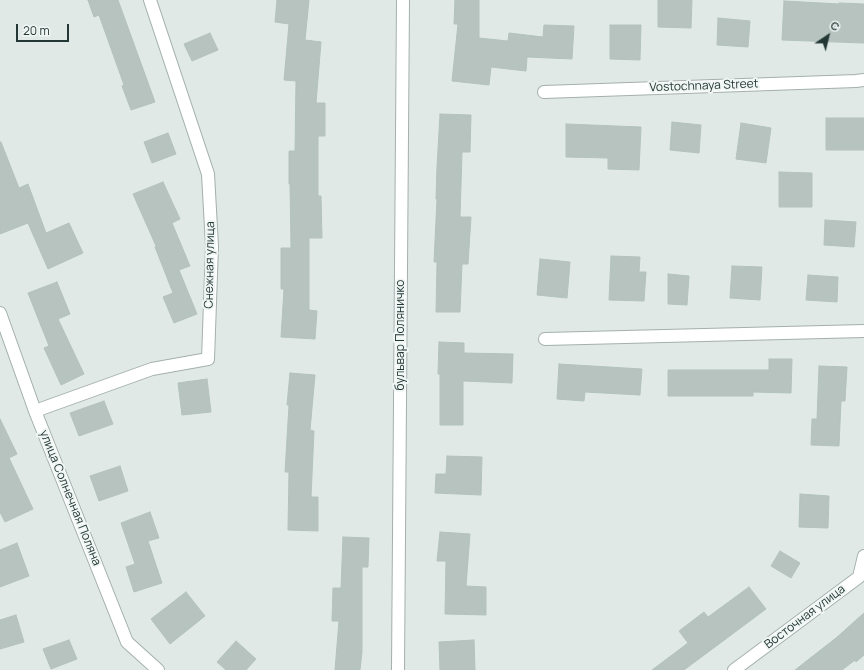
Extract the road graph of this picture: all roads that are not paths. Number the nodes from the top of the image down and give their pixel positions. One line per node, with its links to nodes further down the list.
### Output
1 (150, 0): 8 (street, Снежная улица)
2 (403, 0): 11 (street, бульвар Поляничко)
3 (864, 80): 4 (street, Vostochnaya Street)
4 (544, 92)
5 (0, 313): 8 (street, улица Солнечная Поляна)
6 (864, 331): 7 (street)
7 (545, 339)
8 (35, 411): 10 (street, улица Солнечная Поляна)
9 (864, 556): 12 (street, Восточная улица)
10 (158, 670)
11 (398, 670)
12 (734, 670)

